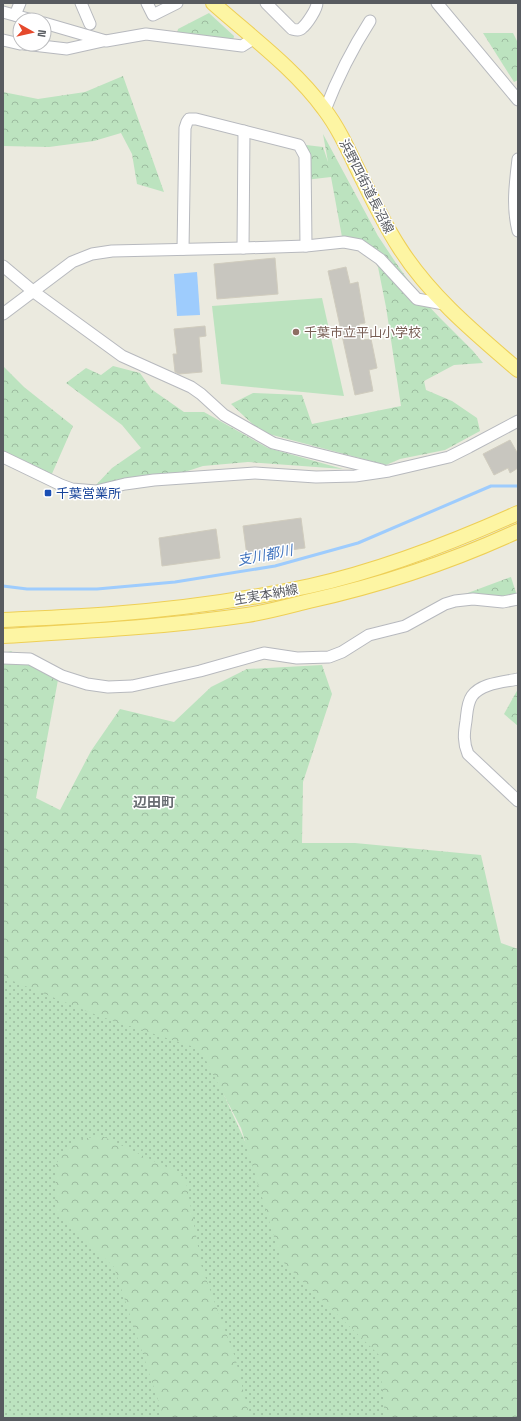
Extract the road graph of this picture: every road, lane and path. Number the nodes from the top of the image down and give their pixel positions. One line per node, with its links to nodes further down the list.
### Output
1 (81, 3): 9 (street)
2 (147, 3): 3 (street)
3 (177, 3)
4 (213, 3): 11 (main road, 浜野四街道長沼線)
5 (266, 3): 6 (street)
6 (317, 3)
7 (437, 3): 14 (street)
8 (370, 21): 16 (street)
9 (90, 24)
10 (52, 25): 12 (street)
11 (253, 39): 12 (street); 16 (main road, 浜野四街道長沼線)
12 (106, 41): 13 (street)
13 (52, 47)
14 (514, 88): 15 (street)
15 (518, 100)
16 (325, 110): 25 (main road, 浜野四街道長沼線)
17 (244, 131): 20 (street); 21 (street); 22 (street)
18 (518, 160): 19 (street)
19 (518, 231)
20 (306, 246): 21 (street); 25 (street)
21 (243, 248): 22 (street)
22 (183, 249): 24 (street)
23 (3, 266): 24 (street)
24 (34, 292): 26 (street); 30 (street)
25 (444, 304): 27 (main road, 浜野四街道長沼線)
26 (3, 314)
27 (518, 370)
28 (518, 421): 30 (street)
29 (3, 457): 30 (street)
30 (389, 472)
31 (518, 513): 34 (main road, 生実本納線)
32 (518, 531): 35 (main road, 生実本納線)
33 (517, 602): 36 (street)
34 (3, 620)
35 (3, 636)
36 (3, 658)
37 (518, 679): 38 (street)
38 (518, 801)

